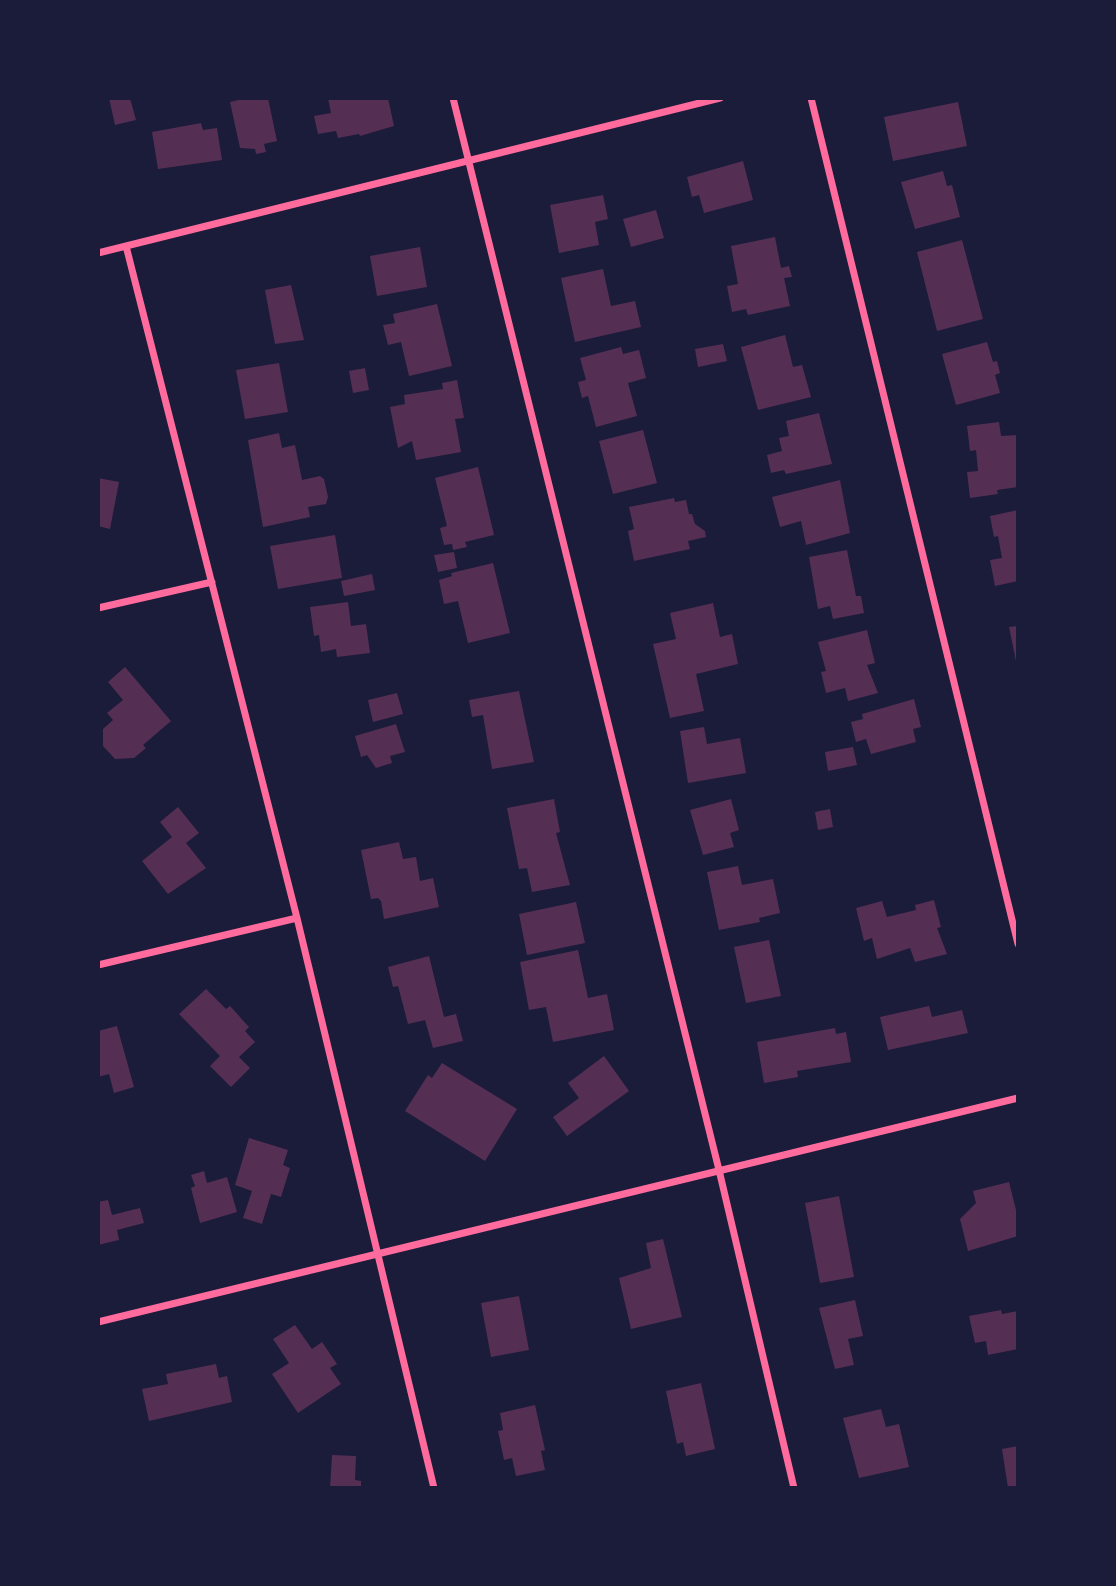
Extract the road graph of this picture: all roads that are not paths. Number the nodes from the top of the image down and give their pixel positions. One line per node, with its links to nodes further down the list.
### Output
1 (453, 98): 4 (street)
2 (720, 98): 4 (street)
3 (811, 98): 10 (street)
4 (469, 162): 5 (street); 13 (street)
5 (126, 246): 6 (street); 7 (street)
6 (98, 253)
7 (212, 582): 8 (street); 9 (street)
8 (98, 608)
9 (297, 918): 11 (street); 14 (street)
10 (1018, 944)
11 (98, 965)
12 (1018, 1098): 13 (street)
13 (719, 1170): 14 (street); 17 (street)
14 (376, 1255): 15 (street); 16 (street)
15 (98, 1322)
16 (434, 1488)
17 (794, 1488)

